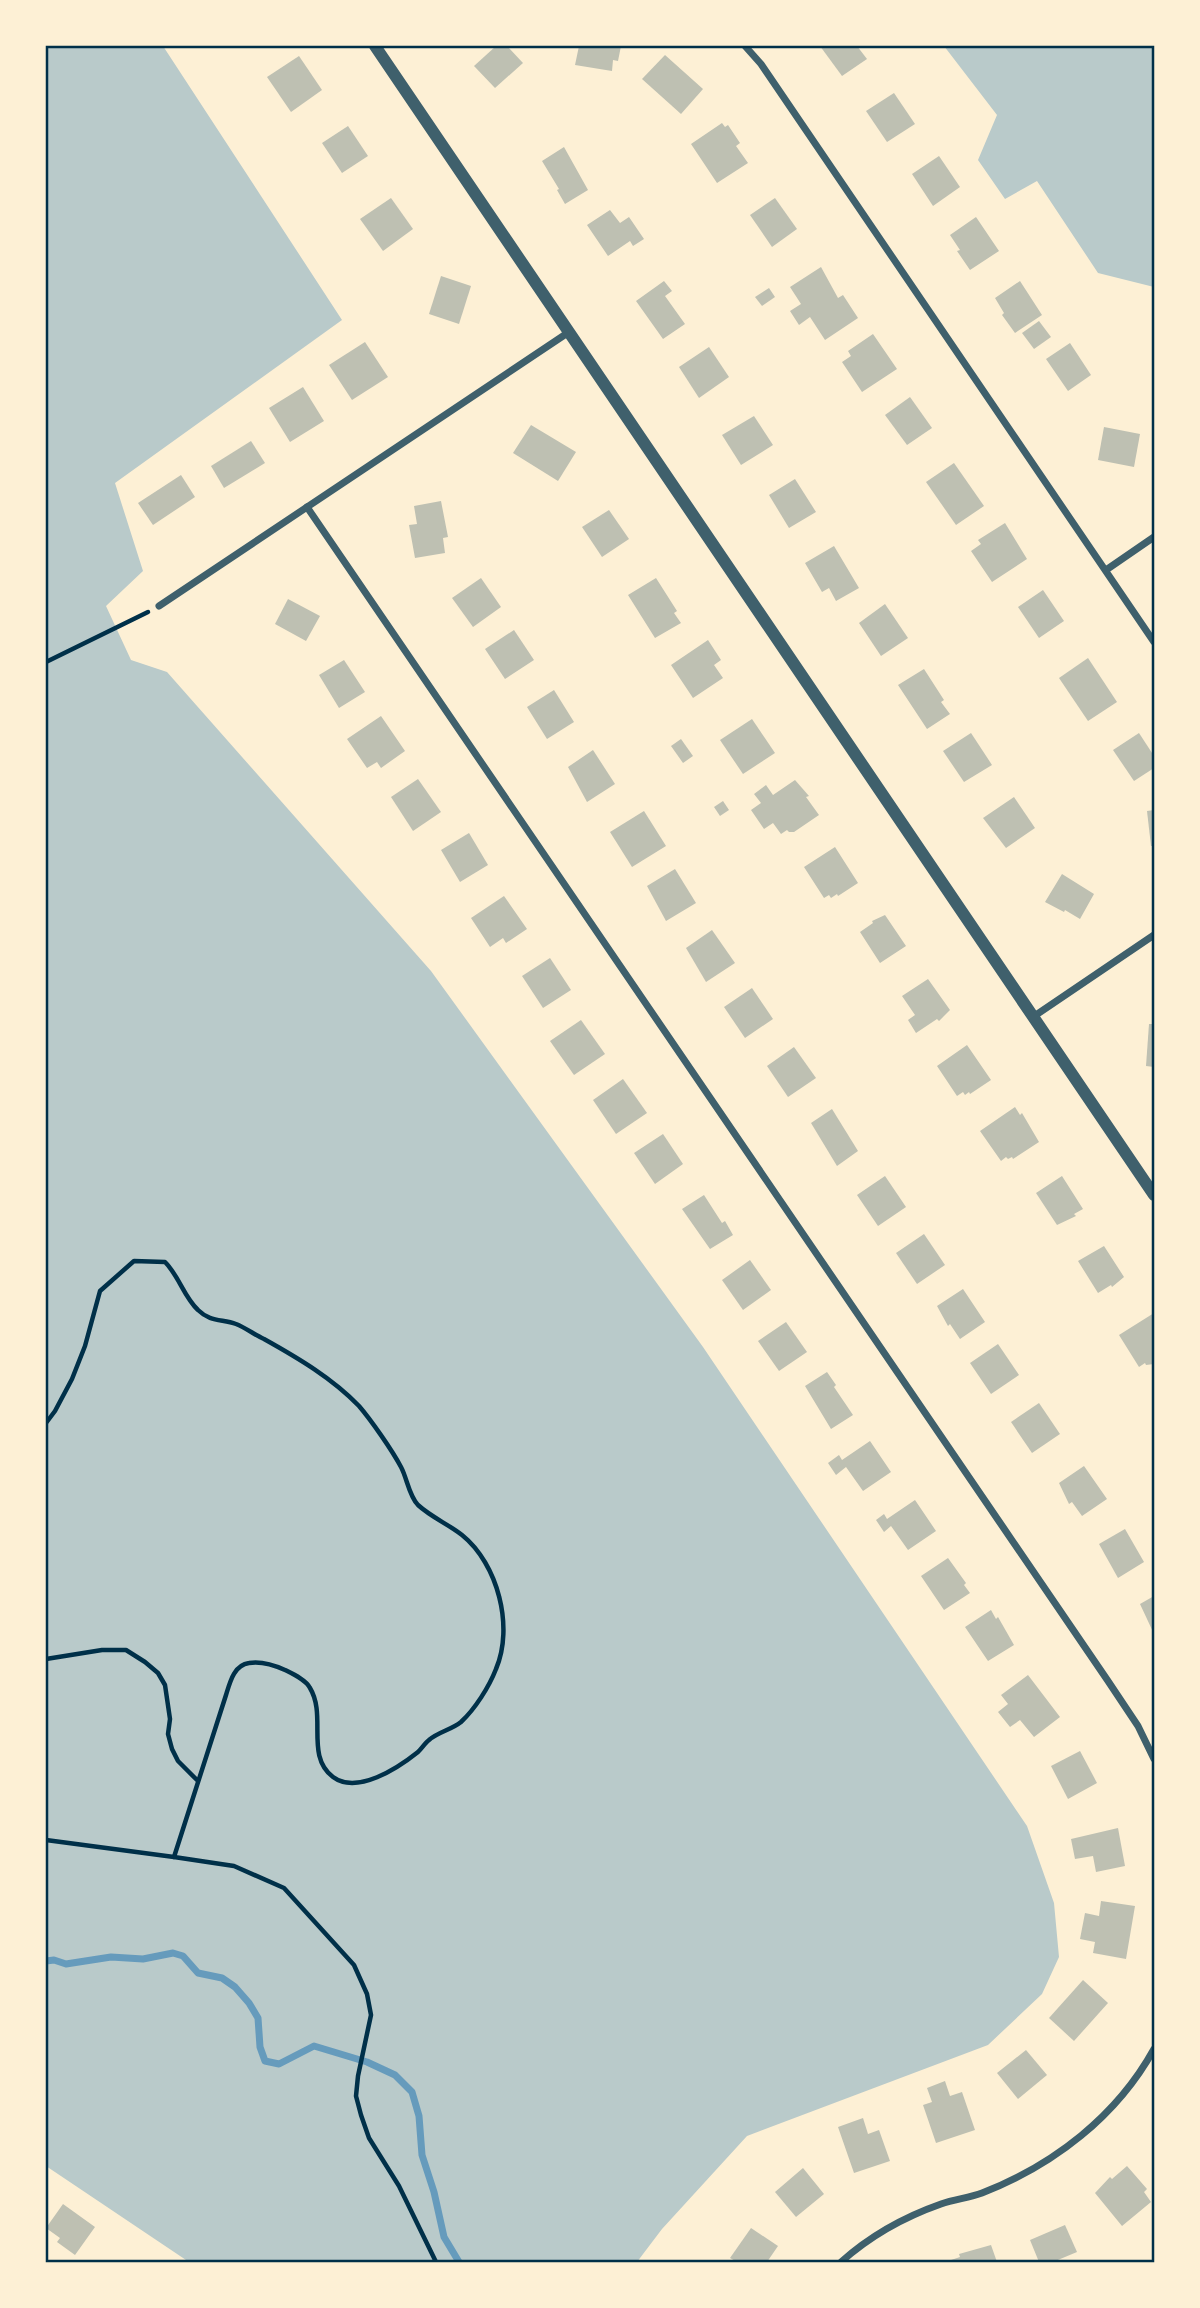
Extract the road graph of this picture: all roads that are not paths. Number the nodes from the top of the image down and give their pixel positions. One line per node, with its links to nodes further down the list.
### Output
1 (376, 46): 3 (street)
2 (745, 46): 6 (street)
3 (570, 331): 4 (street); 10 (street)
4 (307, 507): 7 (street); 12 (street)
5 (1154, 537): 6 (street)
6 (1105, 570): 8 (street)
7 (159, 606)
8 (1154, 642)
9 (1154, 935): 10 (street)
10 (1033, 1017): 11 (street)
11 (1154, 1195)
12 (1154, 1759)
13 (1154, 2049): 14 (street)
14 (841, 2263)

